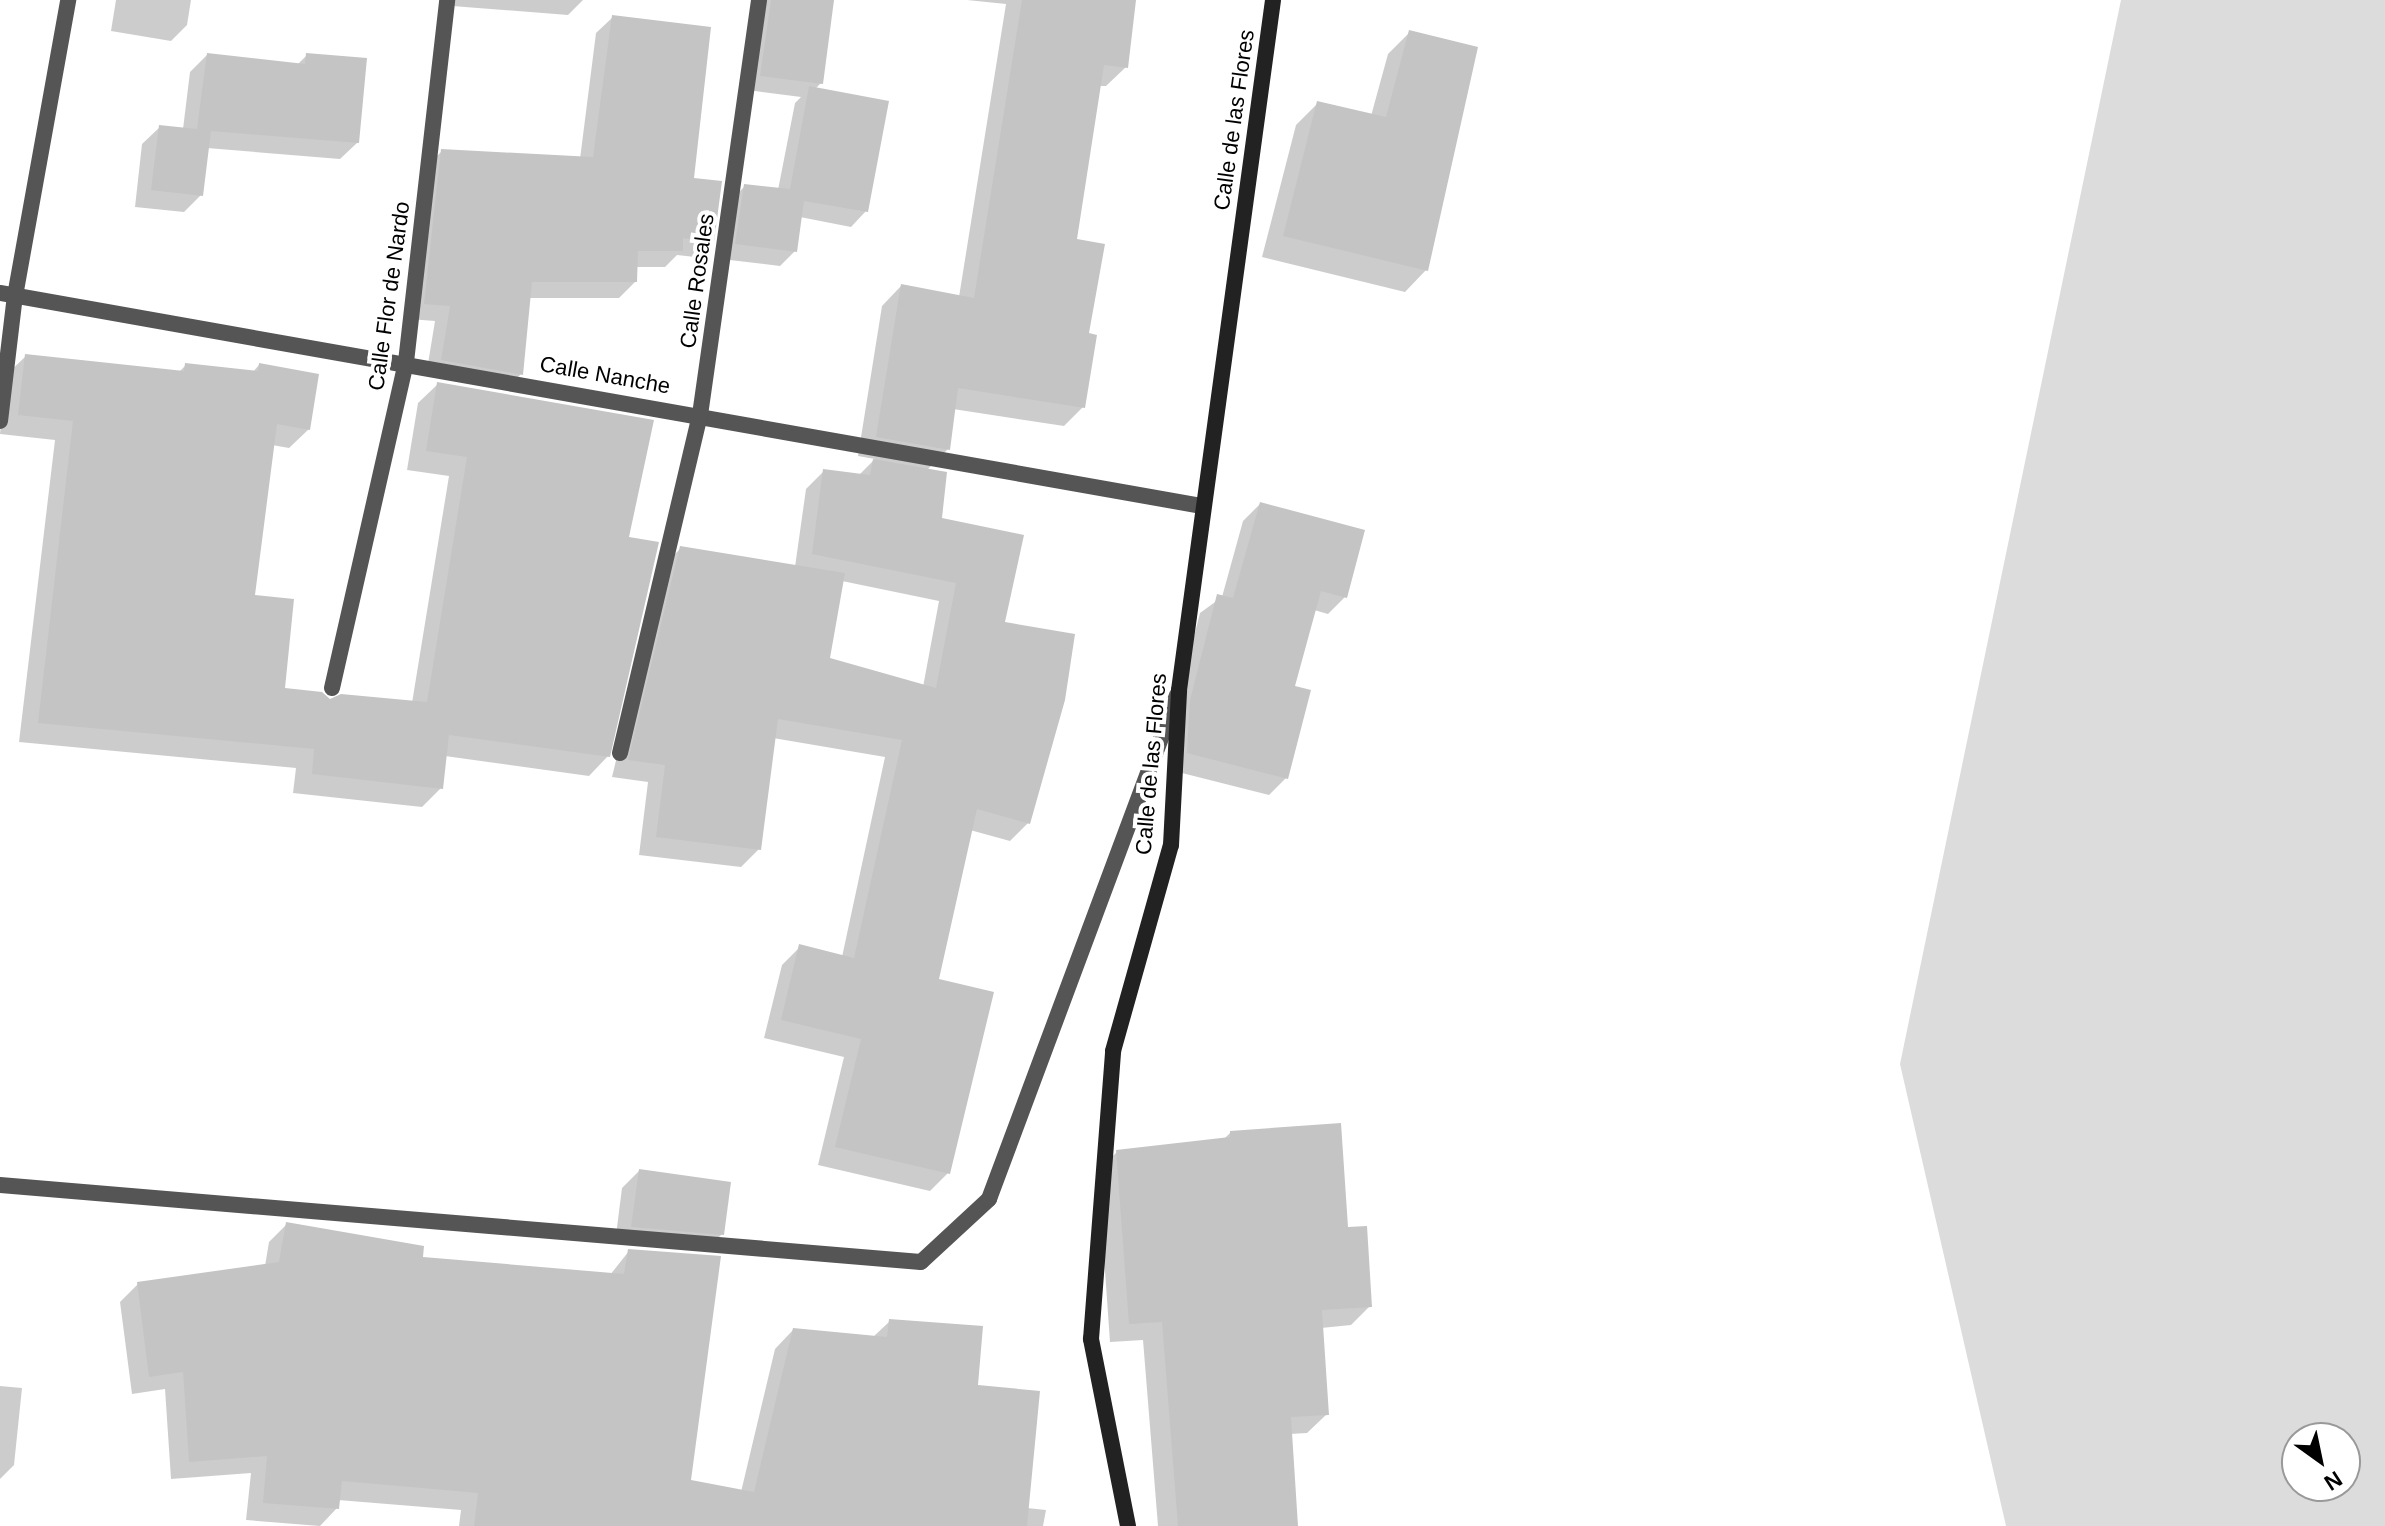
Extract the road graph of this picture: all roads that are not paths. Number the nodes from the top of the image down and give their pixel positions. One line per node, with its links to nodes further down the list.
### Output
1 (68, 0): 5 (street)
2 (447, 0): 6 (street, Calle Flor de Nardo)
3 (759, 0): 7 (street, Calle Rosales)
4 (1273, 0): 9 (street, Calle de las Flores)
5 (8, 294): 6 (street, Calle Nanche); 8 (street)
6 (406, 362): 7 (street, Calle Nanche); 10 (street, Calle Flor de Nardo)
7 (700, 415): 9 (street, Calle Nanche); 12 (street, Calle Rosales)
8 (0, 421)
9 (1202, 506): 11 (street, Calle de las Flores)
10 (332, 688)
11 (1179, 690): 13 (street); 14 (street, Calle de las Flores)
12 (620, 753)
13 (0, 1185)
14 (1128, 1526)

